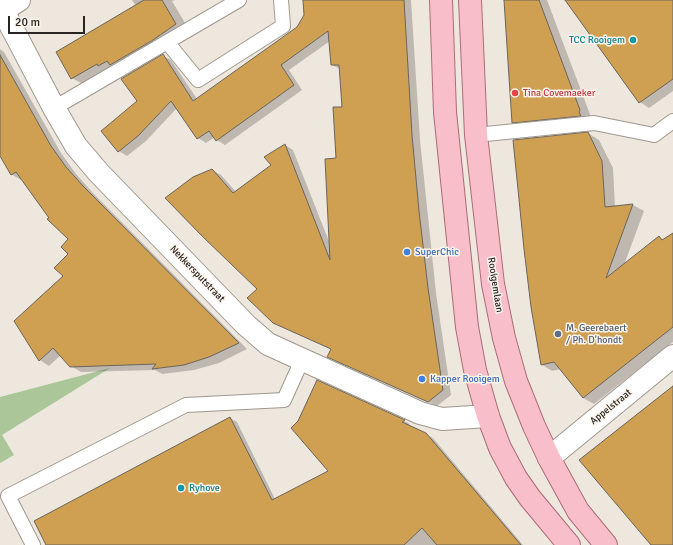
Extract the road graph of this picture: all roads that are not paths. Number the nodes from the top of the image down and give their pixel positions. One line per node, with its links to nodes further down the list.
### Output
1 (239, 0): 6 (lane)
2 (281, 0): 6 (lane)
3 (441, 0): 12 (main road)
4 (470, 0): 9 (main road, Rooigemlaan)
5 (6, 7): 7 (street, Nekkersputstraat)
6 (167, 42): 7 (lane)
7 (54, 108): 11 (street, Nekkersputstraat)
8 (673, 121): 9 (lane)
9 (476, 135): 13 (main road, Rooigemlaan)
10 (673, 356): 13 (street, Appelstraat)
11 (302, 360): 12 (street, Nekkersputstraat); 14 (lane)
12 (488, 416): 15 (main road)
13 (549, 458): 16 (main road, Rooigemlaan)
14 (33, 545)
15 (569, 545)
16 (606, 545)

